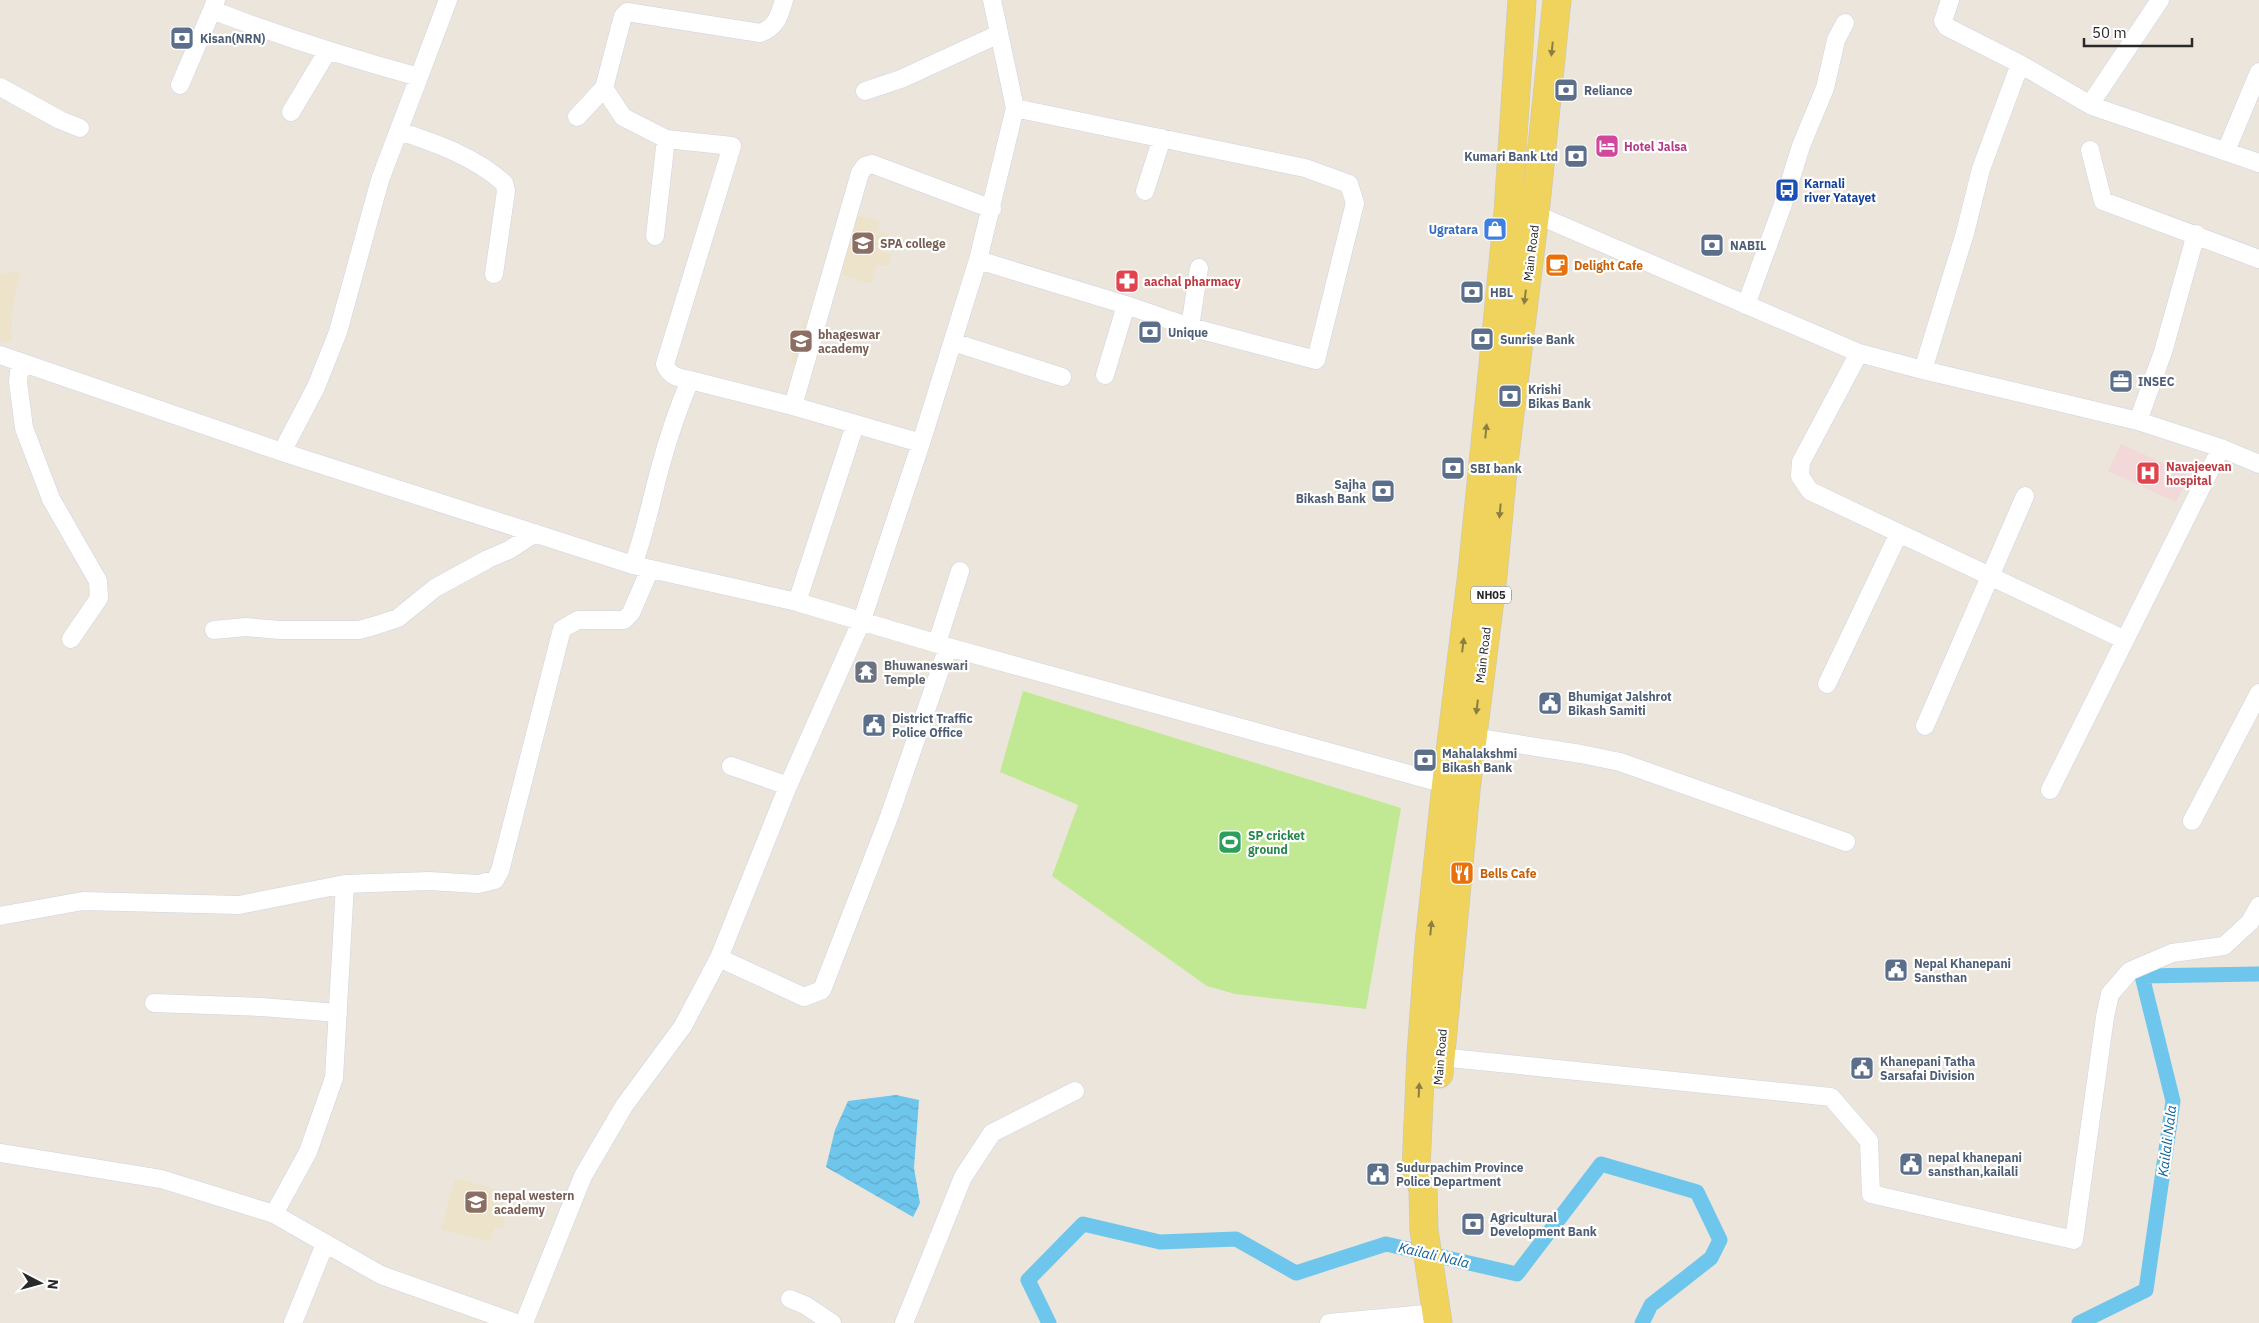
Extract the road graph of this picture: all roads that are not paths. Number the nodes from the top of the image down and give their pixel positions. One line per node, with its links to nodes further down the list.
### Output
1 (448, 0): 14 (street)
2 (784, 0): 17 (street)
3 (992, 0): 10 (street)
4 (1522, 0): 32 (main road, Main Road / NH05)
5 (1557, 0): 33 (main road, Main Road / NH05, one-way to 33)
6 (1950, 0): 12 (street)
7 (2160, 0): 19 (street)
8 (214, 5): 11 (street); 15 (street)
9 (1845, 22): 41 (street)
10 (999, 34): 18 (street); 20 (street)
11 (327, 52): 14 (street); 21 (street)
12 (2020, 64): 19 (street); 47 (street)
13 (2259, 72): 28 (street)
14 (419, 77): 24 (street)
15 (180, 85)
16 (0, 87): 23 (street)
17 (604, 88): 22 (street); 26 (street)
18 (865, 91)
19 (2092, 106): 28 (street)
20 (1016, 108): 25 (street); 31 (street)
21 (291, 112)
22 (577, 116)
23 (80, 128)
24 (399, 130): 39 (street); 56 (street)
25 (1162, 138): 30 (street); 42 (street)
26 (666, 139): 35 (street); 50 (street)
27 (2090, 150): 34 (street)
28 (2226, 151): 29 (street)
29 (2259, 163)
30 (1145, 190)
31 (992, 209): 37 (street); 51 (street)
32 (1508, 212): 33 (street); 58 (main road, Main Road / NH05, one-way to 32)
33 (1535, 214): 41 (street); 58 (main road, Main Road / NH05, one-way to 58)
34 (2196, 234): 36 (street); 52 (street)
35 (655, 236)
36 (2259, 259)
37 (978, 260): 40 (street); 43 (street)
38 (1199, 268): 42 (street)
39 (494, 274)
40 (1126, 305): 42 (street); 48 (street)
41 (1746, 305): 44 (street)
42 (1190, 327)
43 (953, 342): 49 (street); 54 (street)
44 (1858, 353): 47 (street); 61 (street)
45 (0, 355): 46 (street)
46 (20, 362): 56 (street); 68 (street)
47 (1923, 370): 52 (street)
48 (1105, 375)
49 (1062, 377)
50 (690, 380): 51 (street); 62 (street)
51 (792, 406): 53 (street)
52 (2138, 421): 55 (street)
53 (855, 425): 54 (street); 65 (street)
54 (921, 443): 66 (street)
55 (2221, 448): 57 (street); 69 (street)
56 (282, 452): 60 (street)
57 (2259, 464)
58 (1493, 469): 74 (main road, Main Road / NH05, one-way to 74); 77 (main road, Main Road / NH05, one-way to 58)
59 (2025, 496): 64 (street)
60 (535, 533): 62 (street); 67 (street)
61 (1899, 533): 64 (street); 71 (street)
62 (642, 567): 65 (street); 81 (street)
63 (960, 571): 70 (street)
64 (1990, 576): 69 (street); 73 (street)
65 (798, 602): 66 (street)
66 (862, 620): 70 (street); 76 (street)
67 (214, 630)
68 (71, 639)
69 (2126, 640): 78 (street)
70 (942, 645): 77 (street); 84 (street)
71 (1827, 684)
72 (2259, 693): 79 (street)
73 (1925, 726)
74 (1473, 737): 77 (main road, Main Road / NH05); 80 (street)
75 (731, 766): 76 (street)
76 (788, 786): 84 (street)
77 (1456, 787): 87 (main road, Main Road / NH05); 90 (main road, Main Road / NH05, one-way to 77)
78 (2050, 790)
79 (2192, 822)
80 (1846, 842)
81 (345, 884): 83 (street); 86 (street)
82 (2259, 906): 87 (street)
83 (0, 916)
84 (719, 958): 97 (street)
85 (154, 1003): 86 (street)
86 (338, 1013): 91 (street)
87 (1440, 1057): 90 (main road, Main Road / NH05)
88 (1076, 1092): 99 (street)
89 (0, 1153): 91 (street)
90 (1423, 1190): 94 (main road, Main Road / NH05)
91 (274, 1214): 92 (street)
92 (325, 1244): 95 (street); 96 (street)
93 (790, 1299): 98 (street)
94 (1437, 1314): 100 (street)
95 (293, 1323)
96 (516, 1323)
97 (524, 1323)
98 (832, 1323)
99 (904, 1323)
100 (1329, 1323)

